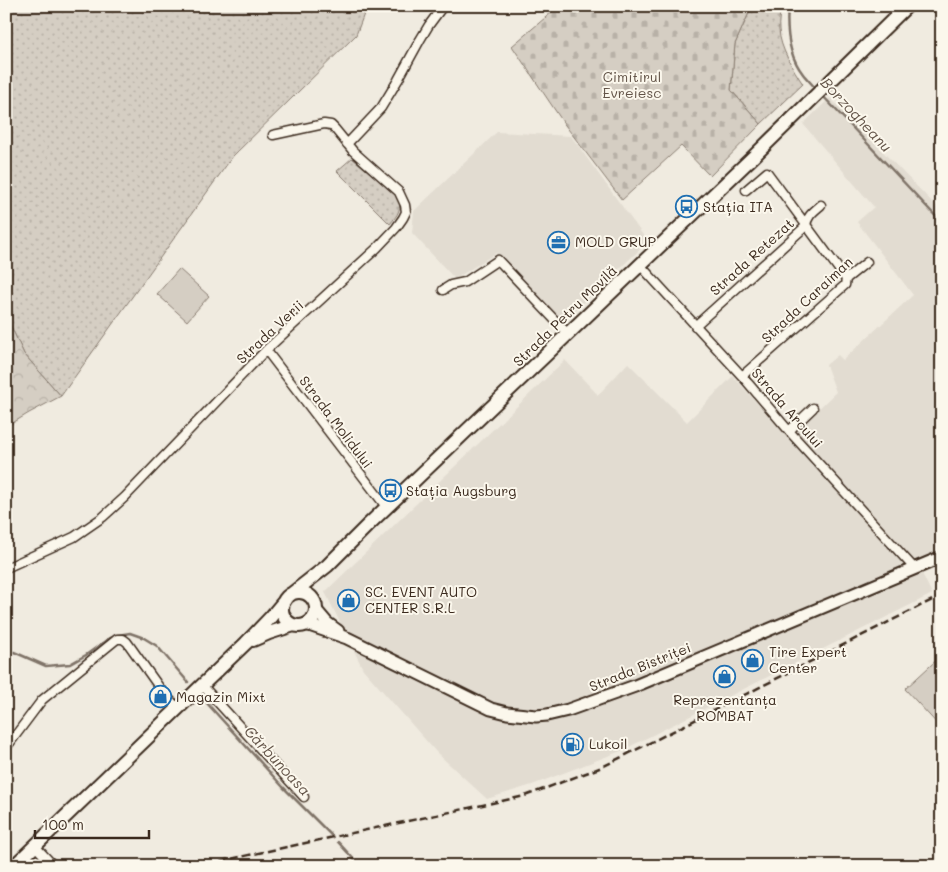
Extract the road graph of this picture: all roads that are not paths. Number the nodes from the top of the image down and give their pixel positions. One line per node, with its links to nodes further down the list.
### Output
1 (443, 6): 4 (street)
2 (907, 6): 9 (main road, Strada Petru Movilă)
3 (273, 135): 4 (street, Strada Verii)
4 (347, 144): 14 (street, Strada Verii)
5 (746, 190): 7 (street)
6 (821, 205): 7 (street, Strada Retezat)
7 (806, 226): 10 (street); 12 (street, Strada Retezat)
8 (867, 262): 10 (street, Strada Caraiman)
9 (640, 265): 12 (street, Strada Arcului); 13 (main road, Strada Petru Movilă)
10 (846, 279): 15 (street, Strada Caraiman)
11 (443, 290): 13 (street)
12 (695, 326): 15 (street, Strada Arcului)
13 (568, 334): 18 (main road, Strada Petru Movilă)
14 (266, 350): 18 (street, Strada Molidului); 21 (street, Strada Verii)
15 (742, 376): 17 (street, Strada Arcului)
16 (813, 408): 17 (street)
17 (789, 431): 22 (street, Strada Arcului)
18 (387, 508): 20 (main road, Strada Petru Movilă)
19 (942, 556): 22 (main road, Strada Bistriței)
20 (327, 566): 23 (main road, Strada Petru Movilă); 24 (main road, Strada Petru Movilă)
21 (6, 568)
22 (914, 568): 26 (main road, Strada Bistriței)
23 (288, 597): 24 (main road); 25 (main road); 27 (main road, Strada Petru Movilă)
24 (314, 604): 25 (main road); 26 (main road, Strada Bistriței)
25 (300, 624): 26 (main road, Strada Bistriței); 27 (main road, Strada Petru Movilă)
26 (347, 638)
27 (246, 643): 28 (main road, Strada Petru Movilă)
28 (202, 685): 29 (main road, Strada Petru Movilă); 31 (street)
29 (178, 708): 30 (street); 32 (main road, Strada Petru Movilă)
30 (6, 748)
31 (304, 797)
32 (35, 846): 33 (main road, Strada Petru Movilă); 34 (street)
33 (14, 866)
34 (54, 866)

